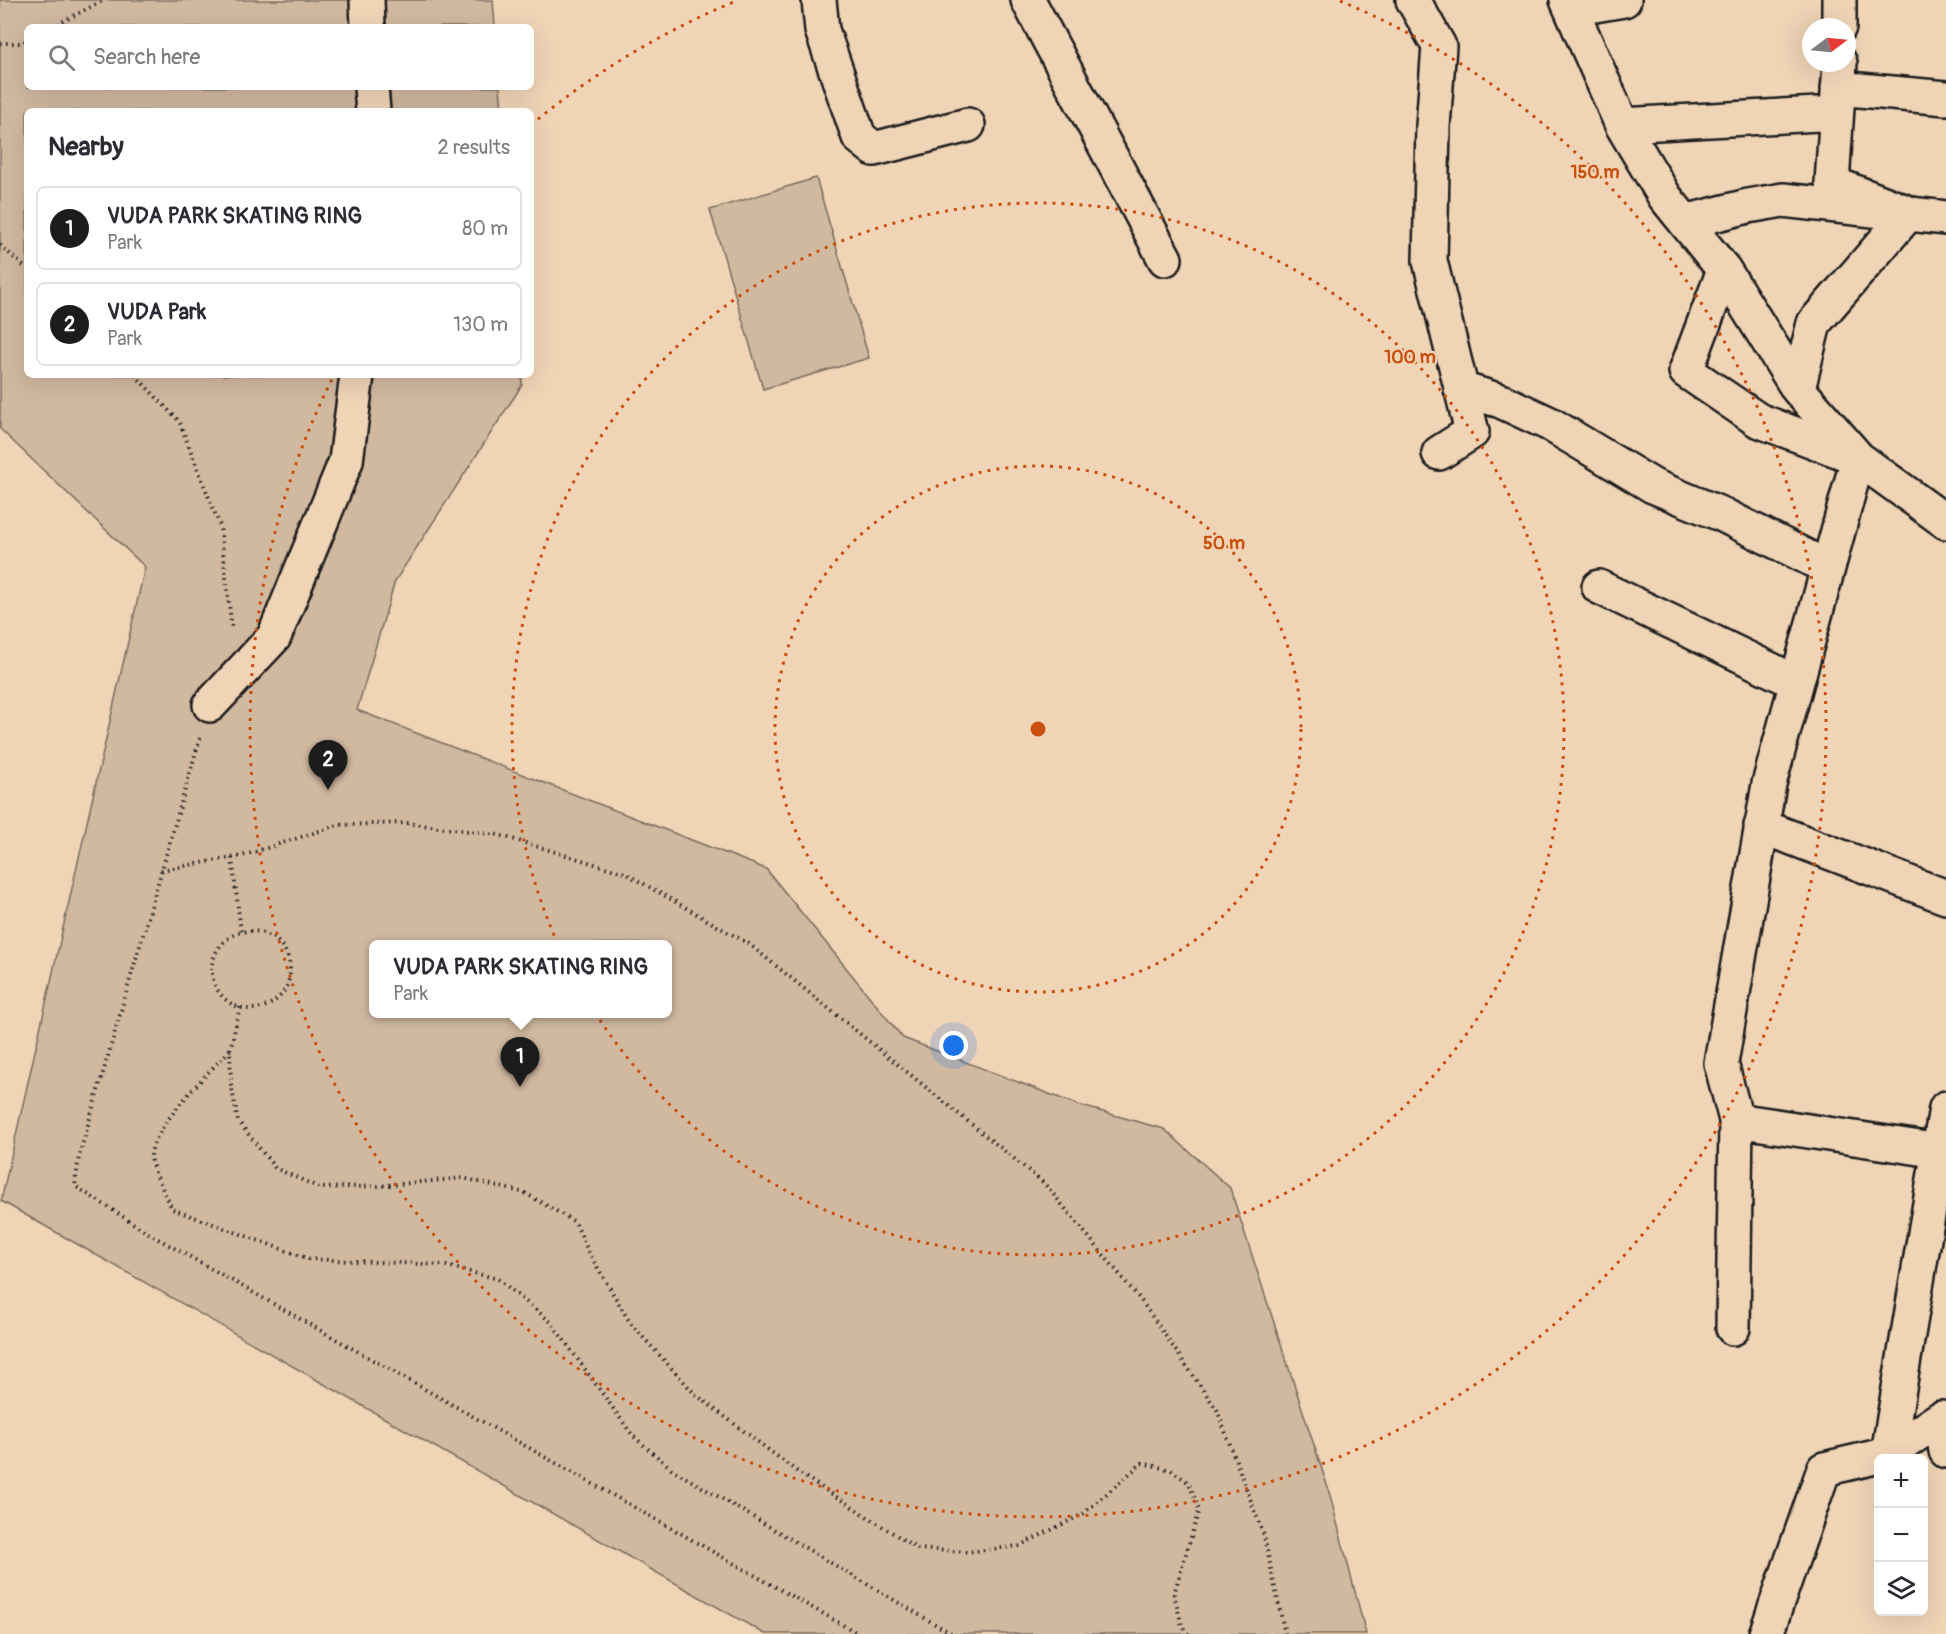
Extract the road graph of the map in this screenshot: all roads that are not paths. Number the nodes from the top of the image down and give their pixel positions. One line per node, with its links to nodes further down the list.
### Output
1 (367, 0): 9 (street)
2 (819, 0): 14 (street)
3 (1028, 0): 19 (street)
4 (1413, 0): 22 (street)
5 (1624, 0): 7 (street)
6 (1839, 0): 8 (street)
7 (1569, 5): 15 (street)
8 (1839, 18)
9 (368, 24)
10 (1838, 88): 12 (street); 15 (street); 16 (street)
11 (371, 90): 13 (street)
12 (1946, 98)
13 (373, 108)
14 (968, 125)
15 (1622, 125): 18 (street)
16 (1909, 213): 17 (street); 18 (street); 23 (street)
17 (1946, 218)
18 (1685, 222): 20 (street)
19 (1165, 260)
20 (1724, 270): 23 (street); 25 (street)
21 (357, 378): 30 (street)
22 (1461, 388): 24 (street); 27 (street)
23 (1798, 389): 25 (street)
24 (1439, 453)
25 (1858, 458): 26 (street); 27 (street)
26 (1946, 522)
27 (1827, 567): 29 (street)
28 (1599, 587): 29 (street)
29 (1796, 682): 31 (street)
30 (210, 705)
31 (1761, 826): 32 (street); 34 (street)
32 (1946, 897)
33 (1946, 1108): 35 (street)
34 (1736, 1120): 35 (street); 36 (street)
35 (1942, 1151): 39 (street)
36 (1732, 1328)
37 (1943, 1418): 38 (street); 39 (street)
38 (1946, 1451)
39 (1887, 1454)
40 (1874, 1457): 41 (street)
41 (1766, 1634)

